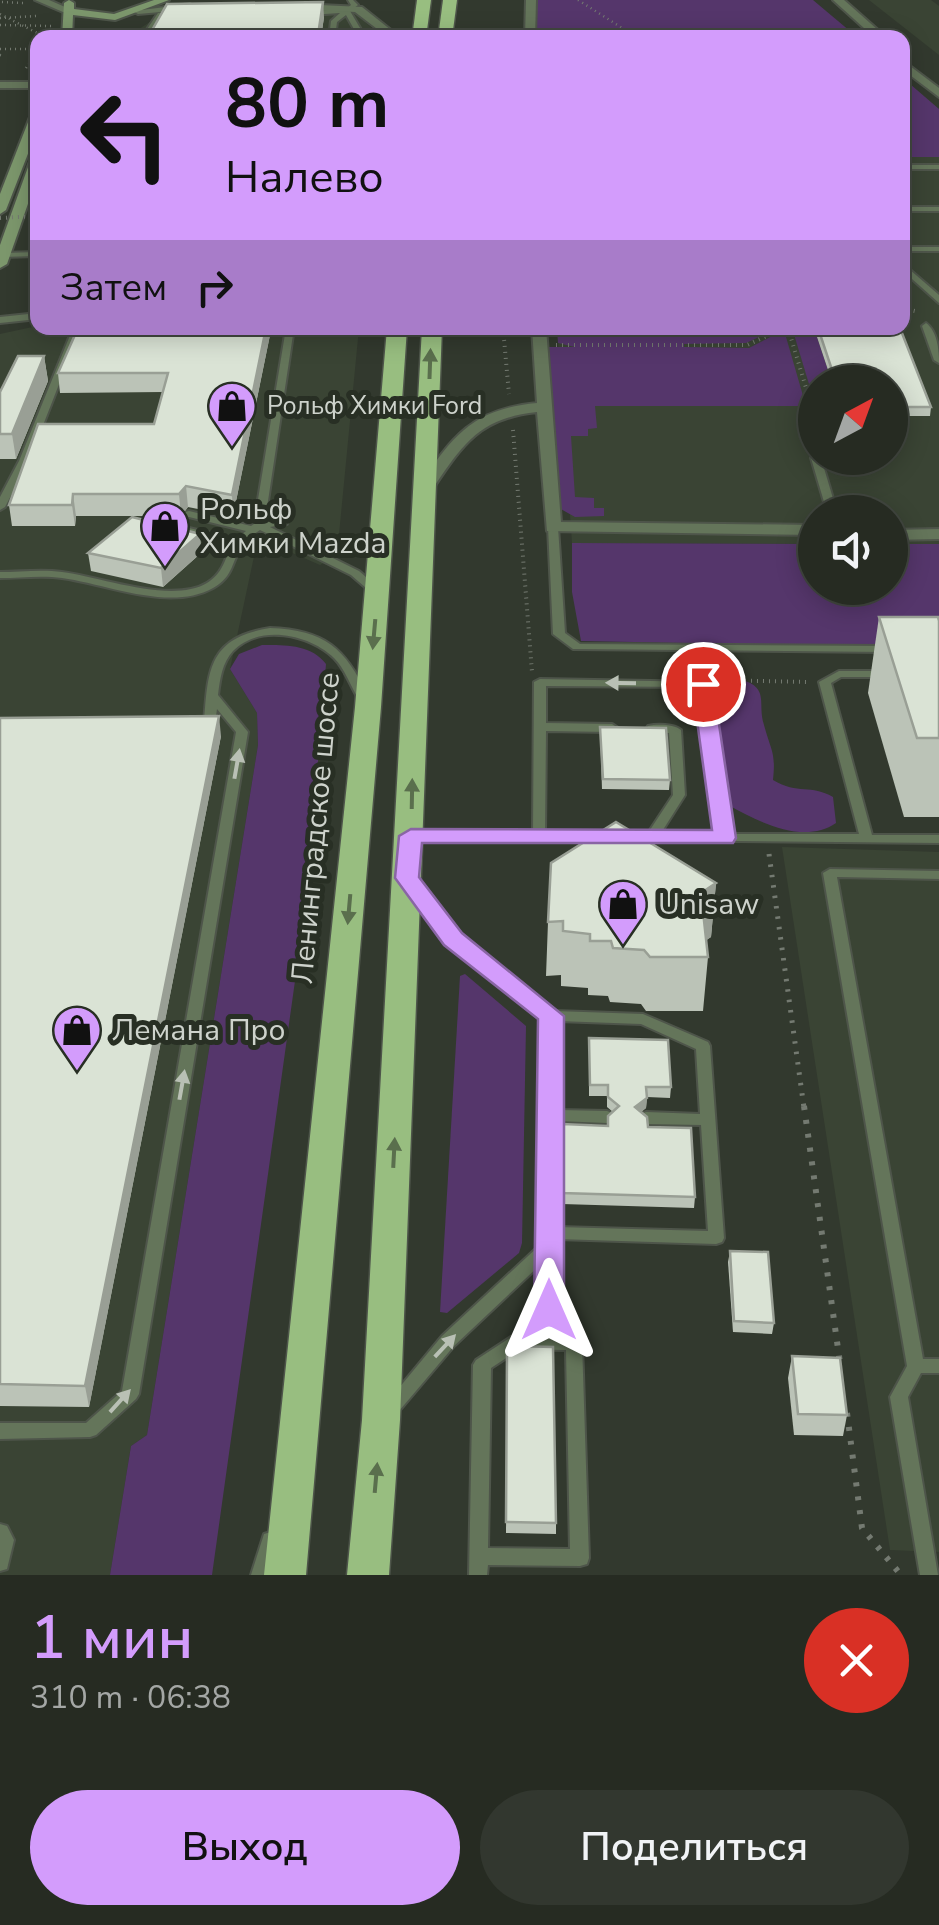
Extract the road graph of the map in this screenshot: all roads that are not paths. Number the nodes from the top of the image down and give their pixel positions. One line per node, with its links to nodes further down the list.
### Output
1 (76, 0): 13 (main road)
2 (164, 0): 11 (main road)
3 (424, 0): 21 (highway)
4 (450, 0): 22 (highway)
5 (531, 0): 23 (street)
6 (829, 0): 24 (street)
7 (838, 0): 25 (street)
8 (37, 1): 13 (street)
9 (352, 4): 10 (street); 14 (lane); 18 (lane); 19 (lane); 20 (street)
10 (278, 7)
11 (138, 8): 12 (street); 13 (main road); 16 (main road)
12 (203, 10): 17 (lane)
13 (68, 11): 15 (main road)
14 (290, 13)
15 (67, 30)
16 (111, 30)
17 (149, 30)
18 (333, 30)
19 (360, 30)
20 (386, 30)
21 (420, 30)
22 (445, 30)
23 (530, 30)
24 (864, 30)
25 (873, 30)
26 (910, 61): 30 (street)
27 (910, 70): 31 (street)
28 (0, 84): 29 (street)
29 (30, 85)
30 (939, 85)
31 (939, 94)
32 (30, 132): 36 (main road)
33 (910, 167): 34 (lane)
34 (939, 167)
35 (30, 180): 42 (main road)
36 (2, 202)
37 (910, 209): 38 (lane)
38 (939, 209)
39 (910, 249): 40 (lane)
40 (939, 249)
41 (30, 255): 42 (lane)
42 (1, 260)
43 (910, 273): 44 (lane)
44 (939, 300)
45 (30, 317): 46 (lane)
46 (0, 320)
47 (926, 326): 53 (lane)
48 (74, 335): 56 (lane)
49 (289, 335): 61 (lane)
50 (396, 335): 67 (highway, Ленинградское шоссе)
51 (432, 335): 55 (highway, one-way to 51)
52 (539, 335): 54 (street)
53 (939, 360)
54 (546, 407): 55 (street); 60 (street)
55 (426, 487): 74 (highway, one-way to 55)
56 (0, 507)
57 (188, 514): 61 (lane)
58 (283, 522): 61 (lane)
59 (172, 527): 65 (lane)
60 (553, 527): 62 (street); 68 (lane)
61 (256, 528): 65 (lane); 67 (lane)
62 (798, 530)
63 (939, 534): 64 (street)
64 (908, 535)
65 (239, 542): 66 (lane)
66 (0, 576)
67 (377, 592): 71 (highway, Ленинградское шоссе, one-way to 71)
68 (901, 649)
69 (909, 674): 78 (lane)
70 (213, 696): 71 (lane); 72 (lane); 92 (lane, one-way to 70)
71 (368, 708): 93 (highway, Ленинградское шоссе, one-way to 93)
72 (196, 727)
73 (539, 727): 75 (lane); 76 (lane); 77 (lane, one-way to 73)
74 (411, 836): 75 (lane); 81 (highway)
75 (539, 836): 76 (lane)
76 (652, 837): 77 (lane)
77 (725, 838): 78 (lane)
78 (866, 838): 79 (lane)
79 (939, 839)
80 (939, 874): 89 (lane)
81 (407, 878): 82 (lane); 91 (highway, one-way to 81)
82 (551, 1016): 83 (lane); 86 (lane)
83 (550, 1115): 84 (lane); 87 (lane)
84 (608, 1116)
85 (646, 1118): 86 (lane)
86 (708, 1120): 87 (lane)
87 (549, 1240): 88 (lane); 91 (lane, one-way to 87)
88 (549, 1342): 96 (lane); 96 (lane)
89 (916, 1366): 90 (lane); 100 (lane)
90 (939, 1366)
91 (381, 1420): 99 (highway, one-way to 91)
92 (0, 1431)
93 (296, 1456): 97 (lane); 98 (highway, Ленинградское шоссе)
94 (0, 1532): 95 (lane)
95 (0, 1563)
96 (478, 1566)
97 (260, 1575)
98 (285, 1575)
99 (368, 1575)
100 (929, 1575)

